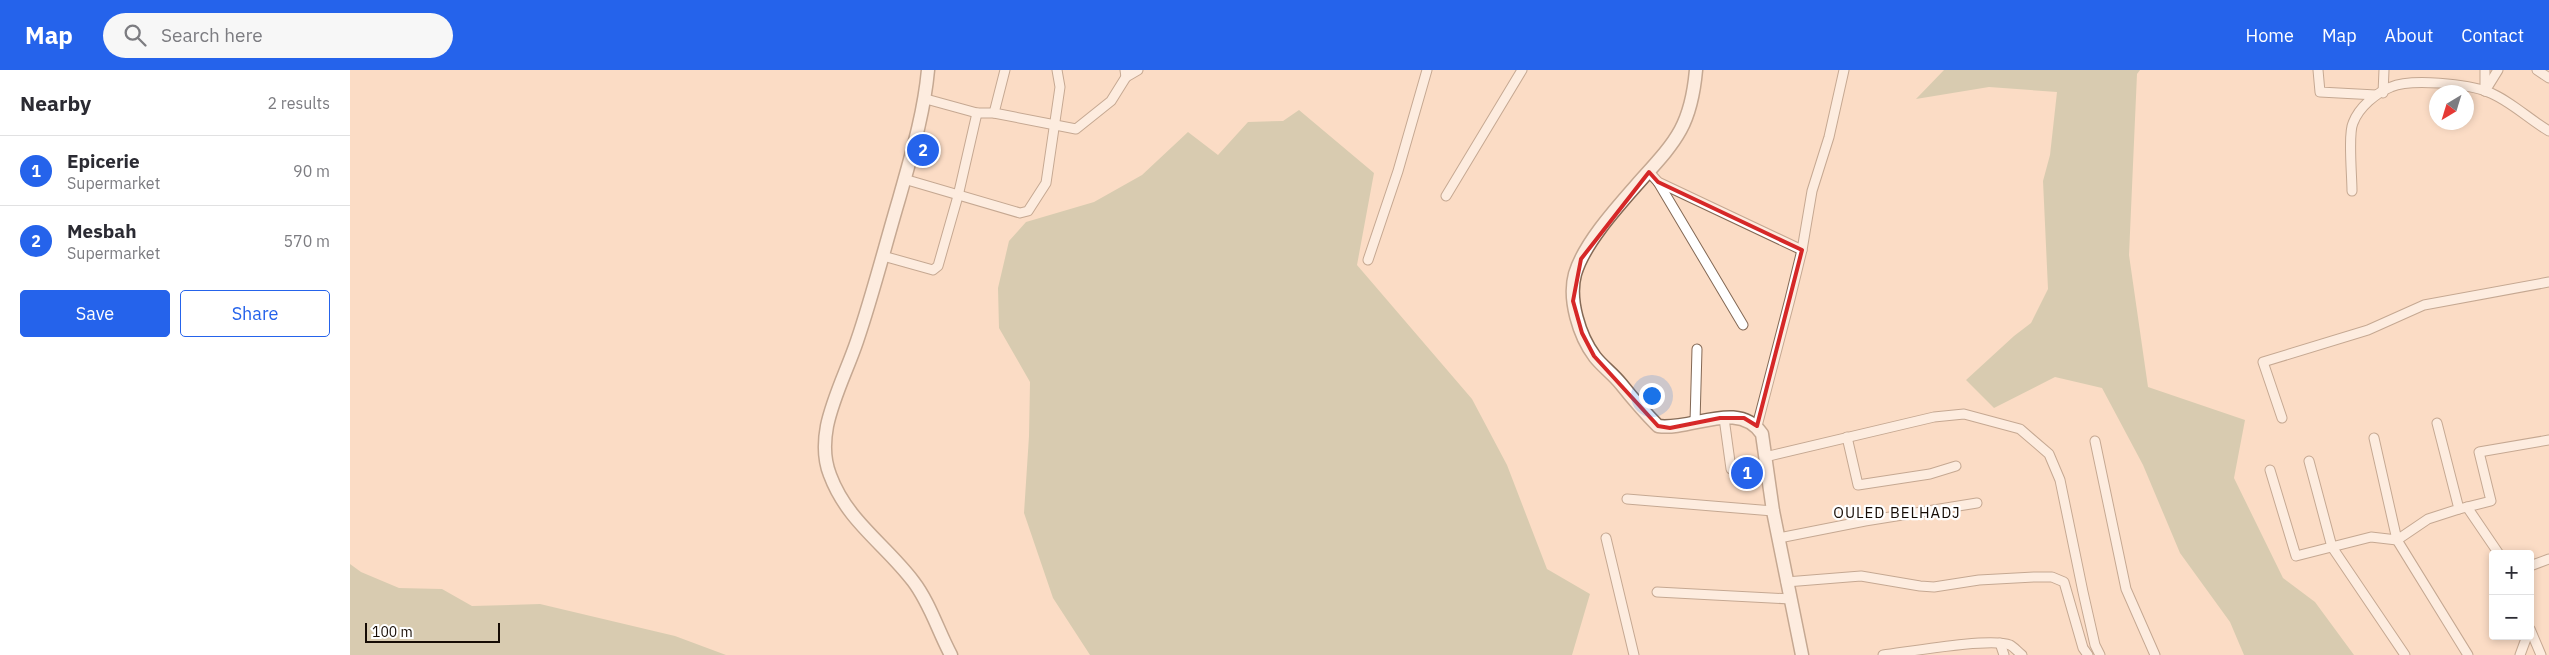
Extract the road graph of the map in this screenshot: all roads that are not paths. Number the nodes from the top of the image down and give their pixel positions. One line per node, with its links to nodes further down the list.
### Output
1 (928, 70): 18 (street)
2 (1005, 70): 20 (street)
3 (1057, 70): 21 (street)
4 (1138, 70): 14 (street)
5 (1427, 70): 31 (street)
6 (1522, 70): 28 (street)
7 (1696, 70): 23 (street)
8 (1844, 70): 29 (street)
9 (2318, 70): 17 (street)
10 (2384, 70): 17 (street)
11 (2485, 70): 16 (street)
12 (2498, 70): 16 (street)
13 (2537, 70): 15 (street)
14 (1126, 74): 21 (street)
15 (2549, 78)
16 (2485, 91): 17 (street); 22 (street)
17 (2379, 94): 26 (street)
18 (926, 99): 19 (street); 24 (street)
19 (977, 113): 20 (street); 27 (street)
20 (994, 113): 21 (street)
21 (1055, 124): 27 (street)
22 (2549, 131)
23 (1649, 172): 25 (street); 37 (street)
24 (904, 179): 27 (street); 30 (street)
25 (1658, 182): 29 (street); 33 (street)
26 (2352, 191)
27 (958, 196): 30 (street)
28 (1446, 196)
29 (1802, 250): 39 (street)
30 (883, 256): 67 (street)
31 (1368, 260)
32 (2549, 282): 36 (street)
33 (1743, 325)
34 (1697, 349): 37 (street)
35 (1724, 418): 37 (street); 39 (street); 47 (street)
36 (2282, 418)
37 (1695, 422)
38 (2437, 423): 51 (street)
39 (1757, 426): 44 (street)
40 (1847, 437): 44 (street); 46 (street); 75 (street)
41 (2374, 438): 55 (street)
42 (2095, 440): 76 (street)
43 (2549, 440): 51 (street)
44 (1765, 457): 52 (street)
45 (2309, 461): 56 (street)
46 (1956, 466)
47 (1731, 469)
48 (2270, 470): 56 (street)
49 (1627, 499): 52 (street)
50 (1977, 503): 54 (street)
51 (2463, 508): 55 (street); 57 (street)
52 (1773, 510): 54 (street)
53 (1606, 538): 68 (street)
54 (1779, 538): 60 (street)
55 (2397, 540): 56 (street); 78 (street)
56 (2332, 547): 77 (street)
57 (2496, 550)
58 (2549, 559): 59 (street)
59 (2534, 565)
60 (1786, 582): 62 (street); 74 (street)
61 (1657, 592): 62 (street)
62 (1790, 598): 69 (street)
63 (2534, 638): 80 (street)
64 (2526, 640): 79 (street)
65 (2000, 643): 66 (street); 72 (street); 73 (street)
66 (1959, 650): 71 (street)
67 (951, 655)
68 (1634, 655)
69 (1802, 655)
70 (1884, 655): 71 (street)
71 (1889, 655)
72 (2004, 655)
73 (2022, 655)
74 (2088, 655)
75 (2100, 655)
76 (2155, 655)
77 (2405, 655)
78 (2468, 655)
79 (2520, 655)
80 (2541, 655)

